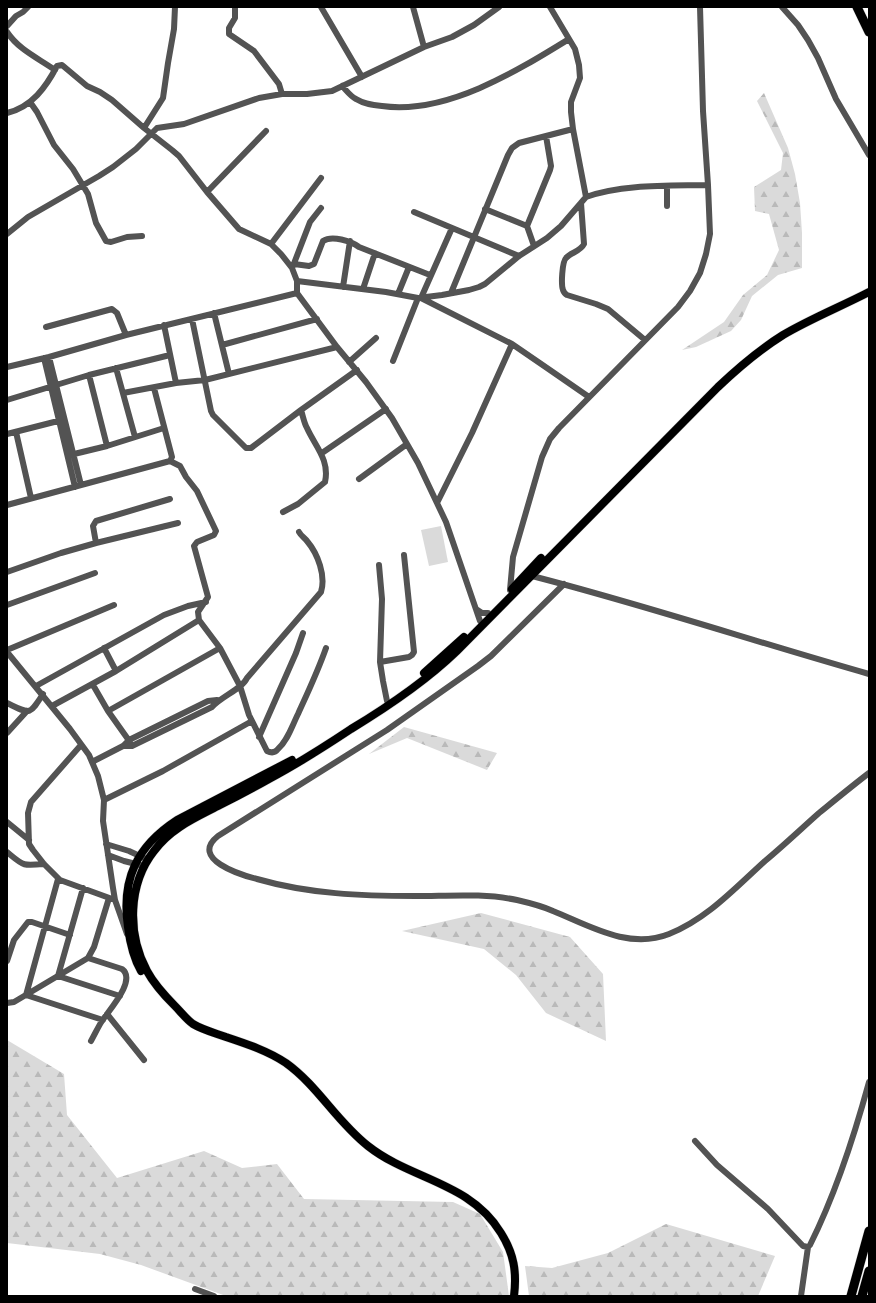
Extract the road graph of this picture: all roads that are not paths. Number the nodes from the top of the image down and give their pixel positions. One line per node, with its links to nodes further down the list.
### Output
1 (28, 7): 11 (street)
2 (175, 7): 23 (street)
3 (235, 7): 19 (street)
4 (321, 7): 17 (street)
5 (413, 7): 15 (street)
6 (499, 7): 15 (street)
7 (550, 7): 14 (street)
8 (700, 7): 31 (street)
9 (782, 7): 28 (street)
10 (857, 7): 13 (highway)
11 (7, 26)
12 (7, 32): 16 (street)
13 (869, 32)
14 (569, 38): 18 (street); 24 (street)
15 (424, 46): 17 (street)
16 (55, 70): 20 (street); 23 (street)
17 (362, 77): 18 (street)
18 (342, 86): 19 (street)
19 (282, 94): 26 (street)
20 (30, 102): 22 (street); 30 (street)
21 (7, 108): 22 (street)
22 (10, 112)
23 (144, 128): 26 (street)
24 (573, 129): 27 (street); 34 (street)
25 (266, 131): 33 (street)
26 (151, 134): 30 (street); 33 (street)
27 (546, 136): 38 (street); 40 (street)
28 (869, 155)
29 (322, 178): 46 (street)
30 (83, 185): 42 (street); 43 (street)
31 (708, 185): 32 (street); 69 (street)
32 (667, 186): 34 (street); 36 (street)
33 (207, 192): 46 (street)
34 (586, 197): 35 (street)
35 (581, 203): 47 (street); 69 (street)
36 (667, 206)
37 (321, 208): 50 (street)
38 (486, 209): 40 (street); 44 (street)
39 (414, 212): 41 (street)
40 (527, 226): 47 (street)
41 (452, 228): 44 (street); 52 (street)
42 (7, 234)
43 (142, 236)
44 (474, 237): 49 (street); 59 (street)
45 (350, 241): 48 (street); 50 (street); 54 (street)
46 (271, 244): 50 (street)
47 (534, 246): 49 (street)
48 (375, 253): 51 (street); 56 (street)
49 (519, 256): 59 (street)
50 (293, 266): 53 (street)
51 (409, 267): 52 (street); 60 (street)
52 (430, 275): 61 (street)
53 (299, 283): 54 (street); 58 (street)
54 (343, 287): 56 (street)
55 (869, 287): 117 (main road)
56 (363, 289): 60 (street)
57 (869, 292): 115 (main road)
58 (297, 293): 62 (street); 64 (street)
59 (451, 293): 61 (street)
60 (398, 294): 61 (street)
61 (419, 298): 70 (street); 75 (street)
62 (214, 313): 63 (street); 71 (street)
63 (192, 319): 65 (street); 82 (street)
64 (316, 319): 71 (street); 72 (street)
65 (164, 326): 67 (street); 73 (street)
66 (46, 327): 67 (street)
67 (126, 335): 74 (street)
68 (376, 338): 76 (street)
69 (645, 340): 87 (street)
70 (512, 344): 87 (street); 105 (street)
71 (222, 345): 80 (street)
72 (337, 346): 76 (street); 80 (street)
73 (170, 355): 78 (street); 83 (street)
74 (47, 357): 77 (street); 84 (street)
75 (393, 361)
76 (350, 362): 79 (street)
77 (7, 367)
78 (116, 368): 81 (street); 86 (street)
79 (357, 370): 89 (street); 90 (street)
80 (229, 374): 82 (street)
81 (89, 375): 84 (street); 97 (street)
82 (205, 380): 83 (street); 90 (street)
83 (176, 384): 85 (street)
84 (53, 386): 88 (street); 91 (street)
85 (154, 388): 86 (street); 92 (street)
86 (123, 393): 95 (street)
87 (589, 397): 117 (street)
88 (7, 400)
89 (386, 409): 96 (street); 98 (street)
90 (301, 410): 98 (street)
91 (62, 420): 93 (street); 99 (street)
92 (164, 428): 95 (street); 100 (street)
93 (16, 432): 94 (street); 103 (street)
94 (7, 434)
95 (135, 436): 97 (street)
96 (408, 444): 101 (street); 105 (street)
97 (107, 446): 99 (street)
98 (322, 453): 107 (street)
99 (70, 455): 102 (street)
100 (170, 461): 102 (street); 118 (street)
101 (359, 479)
102 (78, 486): 103 (street)
103 (31, 498): 106 (street)
104 (170, 499): 110 (street)
105 (437, 503): 121 (street)
106 (7, 505)
107 (283, 512)
108 (178, 523): 110 (street)
109 (299, 532): 135 (street)
110 (96, 543): 113 (street)
111 (404, 555): 130 (street)
112 (379, 565): 130 (street)
113 (7, 572)
114 (95, 573): 119 (street)
115 (532, 576): 116 (street); 155 (main road)
116 (564, 584): 132 (street); 148 (street)
117 (510, 590): 122 (main road)
118 (206, 602): 123 (street); 126 (street)
119 (7, 605)
120 (114, 605): 129 (street)
121 (476, 609): 122 (street); 124 (street)
122 (488, 613): 124 (main road)
123 (199, 620): 127 (street); 131 (street)
124 (480, 621): 137 (main road)
125 (303, 633): 144 (street)
126 (104, 648): 131 (street); 134 (street)
127 (220, 648): 135 (street); 141 (street)
128 (326, 648): 144 (street)
129 (7, 651): 134 (street)
130 (380, 662): 137 (street)
131 (116, 671): 133 (street)
132 (869, 674)
133 (94, 685): 139 (street); 141 (street)
134 (36, 686): 136 (street)
135 (240, 686): 142 (street); 145 (street)
136 (43, 694): 139 (street); 140 (street)
137 (387, 700): 155 (main road)
138 (7, 703): 140 (street)
139 (52, 706): 146 (street)
140 (27, 711): 143 (street)
141 (108, 711): 145 (street)
142 (252, 721): 144 (street); 149 (street)
143 (7, 733)
144 (259, 738)
145 (130, 743): 147 (street)
146 (81, 744): 147 (street); 151 (street)
147 (92, 762): 149 (street)
148 (869, 773)
149 (104, 800): 152 (street)
150 (7, 822): 151 (street)
151 (29, 840): 156 (street)
152 (106, 844): 154 (street); 155 (street)
153 (7, 852): 156 (street)
154 (108, 854): 155 (street); 159 (street)
155 (141, 861): 162 (main road); 170 (main road)
156 (44, 864): 157 (street)
157 (58, 879): 158 (street); 160 (street)
158 (83, 888): 159 (street); 161 (street)
159 (112, 899): 162 (street); 163 (street)
160 (45, 926): 161 (street); 164 (street); 166 (street)
161 (70, 935): 165 (street)
162 (130, 942): 170 (main road)
163 (88, 958): 165 (street); 167 (street)
164 (7, 961)
165 (58, 976): 166 (street); 167 (street)
166 (26, 995): 168 (street); 171 (street)
167 (120, 996): 169 (street)
168 (7, 1003)
169 (107, 1014): 171 (street); 173 (street)
170 (187, 1018): 181 (main road)
171 (103, 1020): 172 (street)
172 (91, 1041)
173 (144, 1060)
174 (869, 1082): 177 (street)
175 (694, 1141): 177 (street)
176 (869, 1231): 183 (highway)
177 (808, 1247): 182 (street)
178 (869, 1271): 184 (highway)
179 (194, 1289): 180 (street)
180 (214, 1296)
181 (514, 1296)
182 (801, 1296)
183 (851, 1296)
184 (862, 1296)

